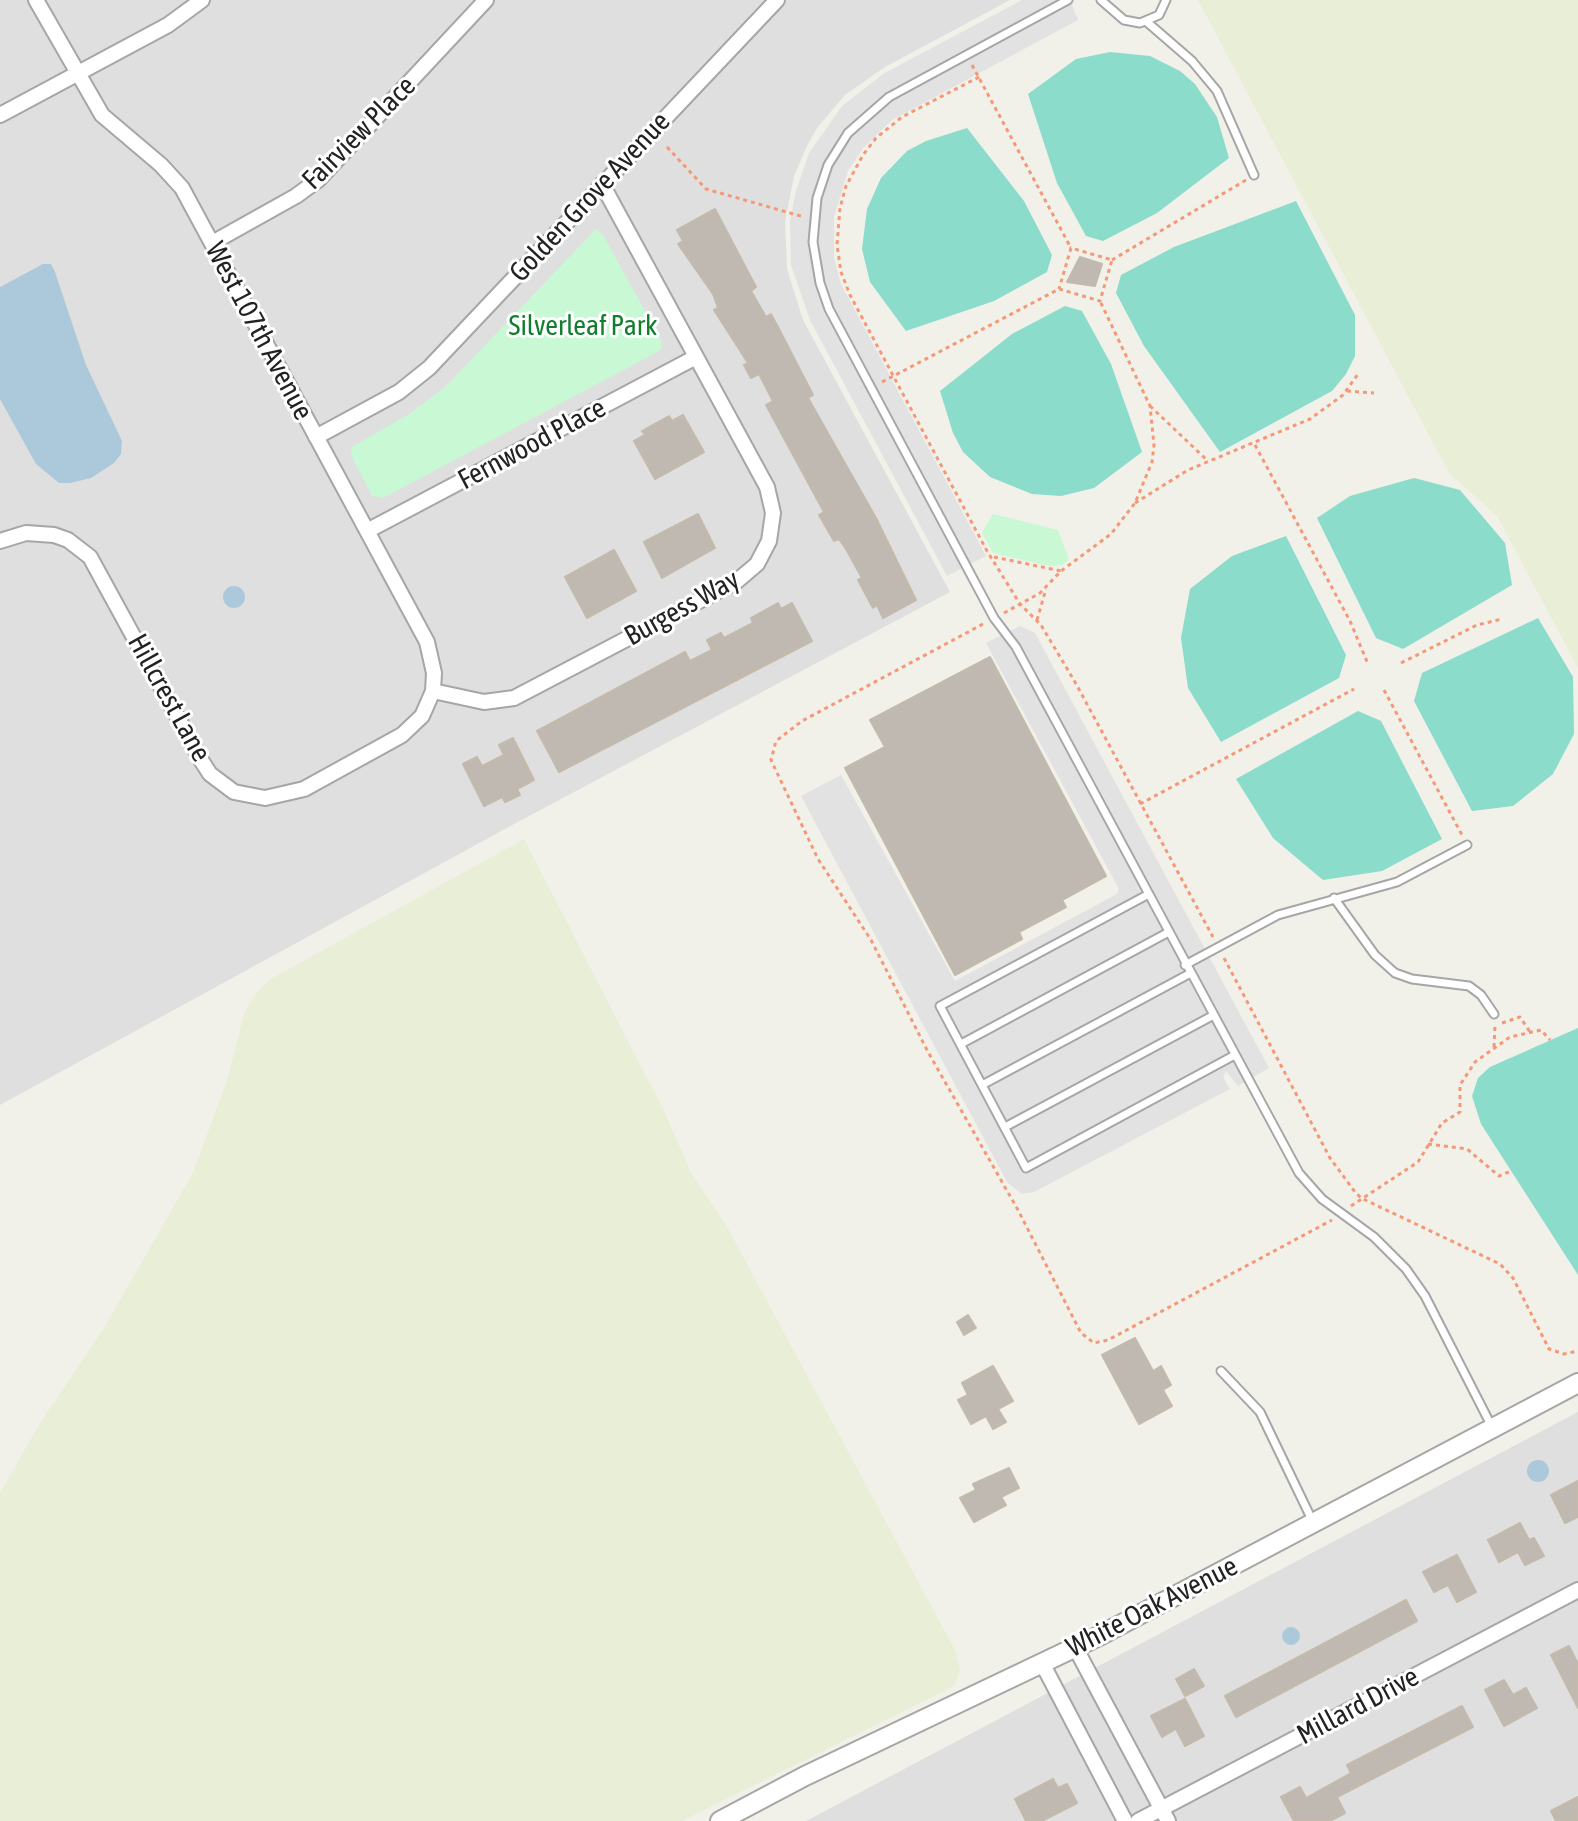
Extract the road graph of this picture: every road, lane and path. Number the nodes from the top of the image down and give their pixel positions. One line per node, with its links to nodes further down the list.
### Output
1 (36, 0): 9 (street, West 107th Avenue)
2 (202, 0): 9 (street)
3 (486, 0): 15 (street, Fairview Place)
4 (777, 0): 13 (street, Golden Grove Avenue)
5 (1068, 0): 14 (lane)
6 (1101, 0): 8 (lane)
7 (1166, 0): 8 (lane)
8 (1147, 22): 12 (lane)
9 (76, 74): 10 (street); 15 (street, West 107th Avenue)
10 (0, 115)
11 (667, 147): 14 (path)
12 (1254, 175): 17 (path)
13 (602, 184): 20 (street, Burgess Way); 27 (street, Golden Grove Avenue)
14 (813, 220): 23 (lane)
15 (212, 243): 27 (street, West 107th Avenue)
16 (1071, 248): 17 (path); 18 (path); 22 (path)
17 (1112, 260): 19 (path)
18 (1059, 289): 19 (path); 22 (path)
19 (1100, 301): 26 (path)
20 (696, 357): 31 (street, Fernwood Place); 43 (street, Burgess Way)
21 (1358, 374): 24 (path)
22 (893, 376): 23 (path); 33 (path)
23 (872, 388): 46 (lane)
24 (1347, 391): 25 (path); 28 (path)
25 (1374, 393)
26 (1150, 406): 29 (path); 30 (path)
27 (316, 437): 31 (street, West 107th Avenue)
28 (1255, 445): 29 (path); 40 (path)
29 (1209, 462): 30 (path)
30 (1135, 503): 34 (path)
31 (367, 531): 43 (street, West 107th Avenue)
32 (0, 541): 43 (street, Hillcrest Lane)
33 (992, 557): 34 (path); 36 (path)
34 (1061, 571): 35 (path)
35 (1046, 589): 36 (path); 38 (path)
36 (1020, 604): 38 (path)
37 (1502, 619): 39 (path)
38 (1037, 620): 44 (path)
39 (1401, 663)
40 (1368, 664)
41 (1354, 689): 44 (path)
42 (1384, 690): 45 (path)
43 (433, 691)
44 (1140, 804): 49 (path)
45 (1467, 845): 47 (lane)
46 (1147, 895): 48 (lane); 57 (lane)
47 (1334, 898): 49 (lane); 52 (lane)
48 (1167, 933): 50 (lane); 57 (lane)
49 (1218, 946): 50 (lane); 64 (path)
50 (1185, 965): 51 (lane)
51 (1189, 974): 53 (lane); 60 (lane)
52 (1494, 1014): 54 (path)
53 (1212, 1016): 59 (lane); 61 (lane)
54 (1495, 1026): 55 (path); 58 (path)
55 (1530, 1032): 56 (path); 58 (path)
56 (1550, 1040)
57 (961, 1044): 60 (lane)
58 (1494, 1049): 62 (path)
59 (1233, 1056): 61 (lane); 68 (lane)
60 (982, 1085): 61 (lane)
61 (1005, 1127)
62 (1428, 1144): 63 (path); 64 (path)
63 (1511, 1171)
64 (1361, 1198): 65 (path)
65 (1578, 1351)
66 (1221, 1371): 69 (lane)
67 (1578, 1383): 68 (street, White Oak Avenue)
68 (1492, 1428): 69 (street, White Oak Avenue)
69 (1314, 1524): 71 (street, White Oak Avenue)
70 (1578, 1590): 73 (street, Millard Drive)
71 (1075, 1647): 72 (street, White Oak Avenue); 73 (street)
72 (1042, 1663): 74 (street, White Oak Avenue); 75 (street)
73 (1165, 1815): 76 (street, Millard Drive)
74 (720, 1821)
75 (1125, 1821)
76 (1138, 1821)

